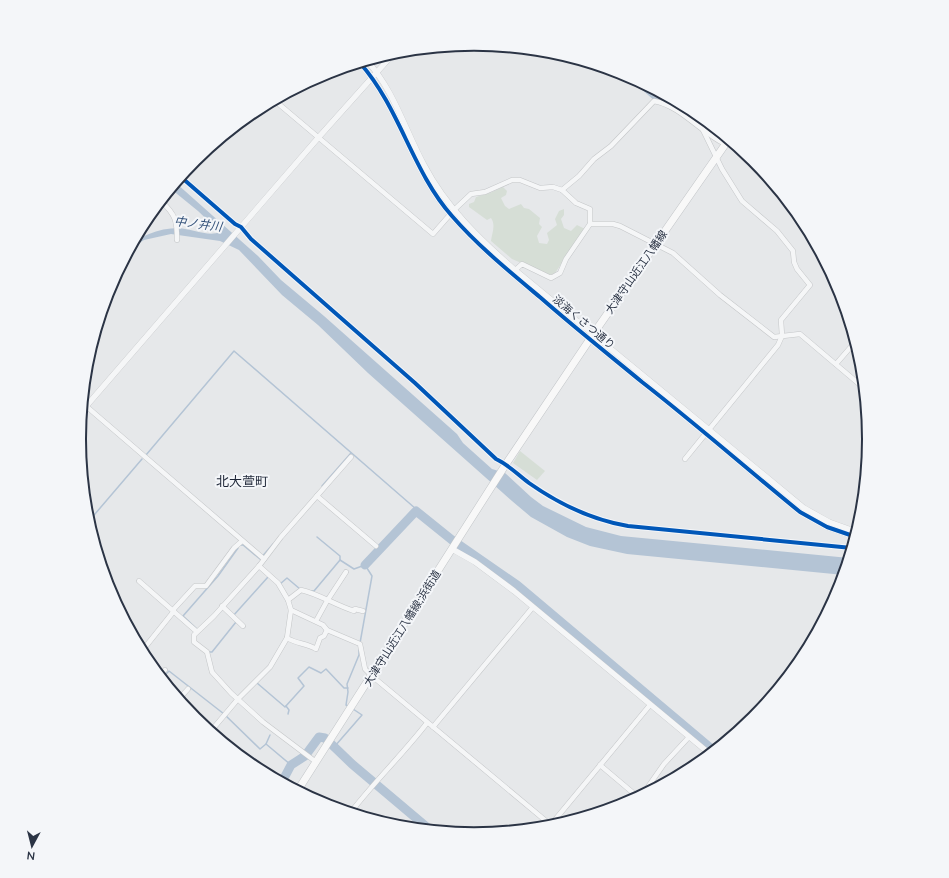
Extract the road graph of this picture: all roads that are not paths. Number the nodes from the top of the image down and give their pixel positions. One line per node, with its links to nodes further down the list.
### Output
1 (386, 61): 4 (street)
2 (371, 65): 4 (street, 淡海くさつ通り)
3 (364, 67): 5 (street, 淡海くさつ通り)
4 (377, 71): 5 (street); 15 (street, 淡海くさつ通り)
5 (372, 76): 9 (street); 15 (street, 淡海くさつ通り)
6 (663, 103): 8 (street); 13 (street)
7 (279, 104): 9 (street)
8 (703, 130): 10 (street); 12 (street)
9 (318, 138): 15 (street); 26 (street)
10 (719, 138)
11 (726, 144): 12 (main road, 大津守山近江八幡線)
12 (716, 158): 18 (main road, 大津守山近江八幡線); 21 (street)
13 (562, 190): 15 (street); 16 (street)
14 (165, 205): 17 (street)
15 (452, 212): 19 (street, 淡海くさつ通り)
16 (590, 224): 18 (street); 19 (street)
17 (177, 240)
18 (656, 244): 20 (main road, 大津守山近江八幡線); 21 (street)
19 (513, 272): 20 (street, 淡海くさつ通り); 22 (street, 淡海くさつ通り)
20 (594, 333): 22 (main road, 大津守山近江八幡線); 28 (street, 淡海くさつ通り)
21 (782, 336): 24 (street); 28 (street)
22 (590, 340): 28 (street, 淡海くさつ通り); 31 (main road, 大津守山近江八幡線)
23 (851, 347): 24 (street)
24 (836, 364): 25 (street)
25 (858, 383)
26 (88, 403)
27 (87, 411): 35 (street)
28 (707, 432): 30 (street); 33 (street, 淡海くさつ通り); 34 (street, 淡海くさつ通り)
29 (351, 457): 32 (street)
30 (685, 459)
31 (505, 466): 36 (main road, 大津守山近江八幡線;浜街道)
32 (317, 496): 37 (street); 38 (street)
33 (851, 530)
34 (850, 535)
35 (242, 541): 38 (street); 46 (street)
36 (454, 545): 45 (street); 55 (main road, 大津守山近江八幡線;浜街道)
37 (376, 546)
38 (262, 558): 39 (street)
39 (259, 566): 42 (street); 44 (street)
40 (346, 572): 43 (street)
41 (139, 581): 46 (street)
42 (288, 600): 43 (street); 47 (street)
43 (326, 601): 48 (street); 49 (street)
44 (222, 606): 50 (street); 52 (street)
45 (533, 607): 59 (street); 62 (street)
46 (173, 610): 52 (street); 54 (street)
47 (291, 610): 49 (street); 53 (street)
48 (363, 611)
49 (316, 621): 51 (street)
50 (244, 626)
51 (327, 630): 53 (street); 55 (street)
52 (196, 631): 58 (street)
53 (287, 638): 58 (street)
54 (146, 646)
55 (372, 676): 60 (street); 65 (main road, 大津守山近江八幡線;浜街道)
56 (188, 689): 57 (street)
57 (183, 695)
58 (238, 699): 61 (street); 65 (street)
59 (650, 705): 63 (street); 66 (street)
60 (427, 723): 62 (street); 70 (street)
61 (215, 727)
62 (433, 727): 72 (street)
63 (689, 737): 64 (street); 68 (street)
64 (706, 751)
65 (316, 762): 67 (main road, 大津守山近江八幡線;浜街道)
66 (600, 765): 69 (street); 71 (street)
67 (301, 786)
68 (647, 787)
69 (632, 793)
70 (355, 808)
71 (557, 818)
72 (545, 821)

